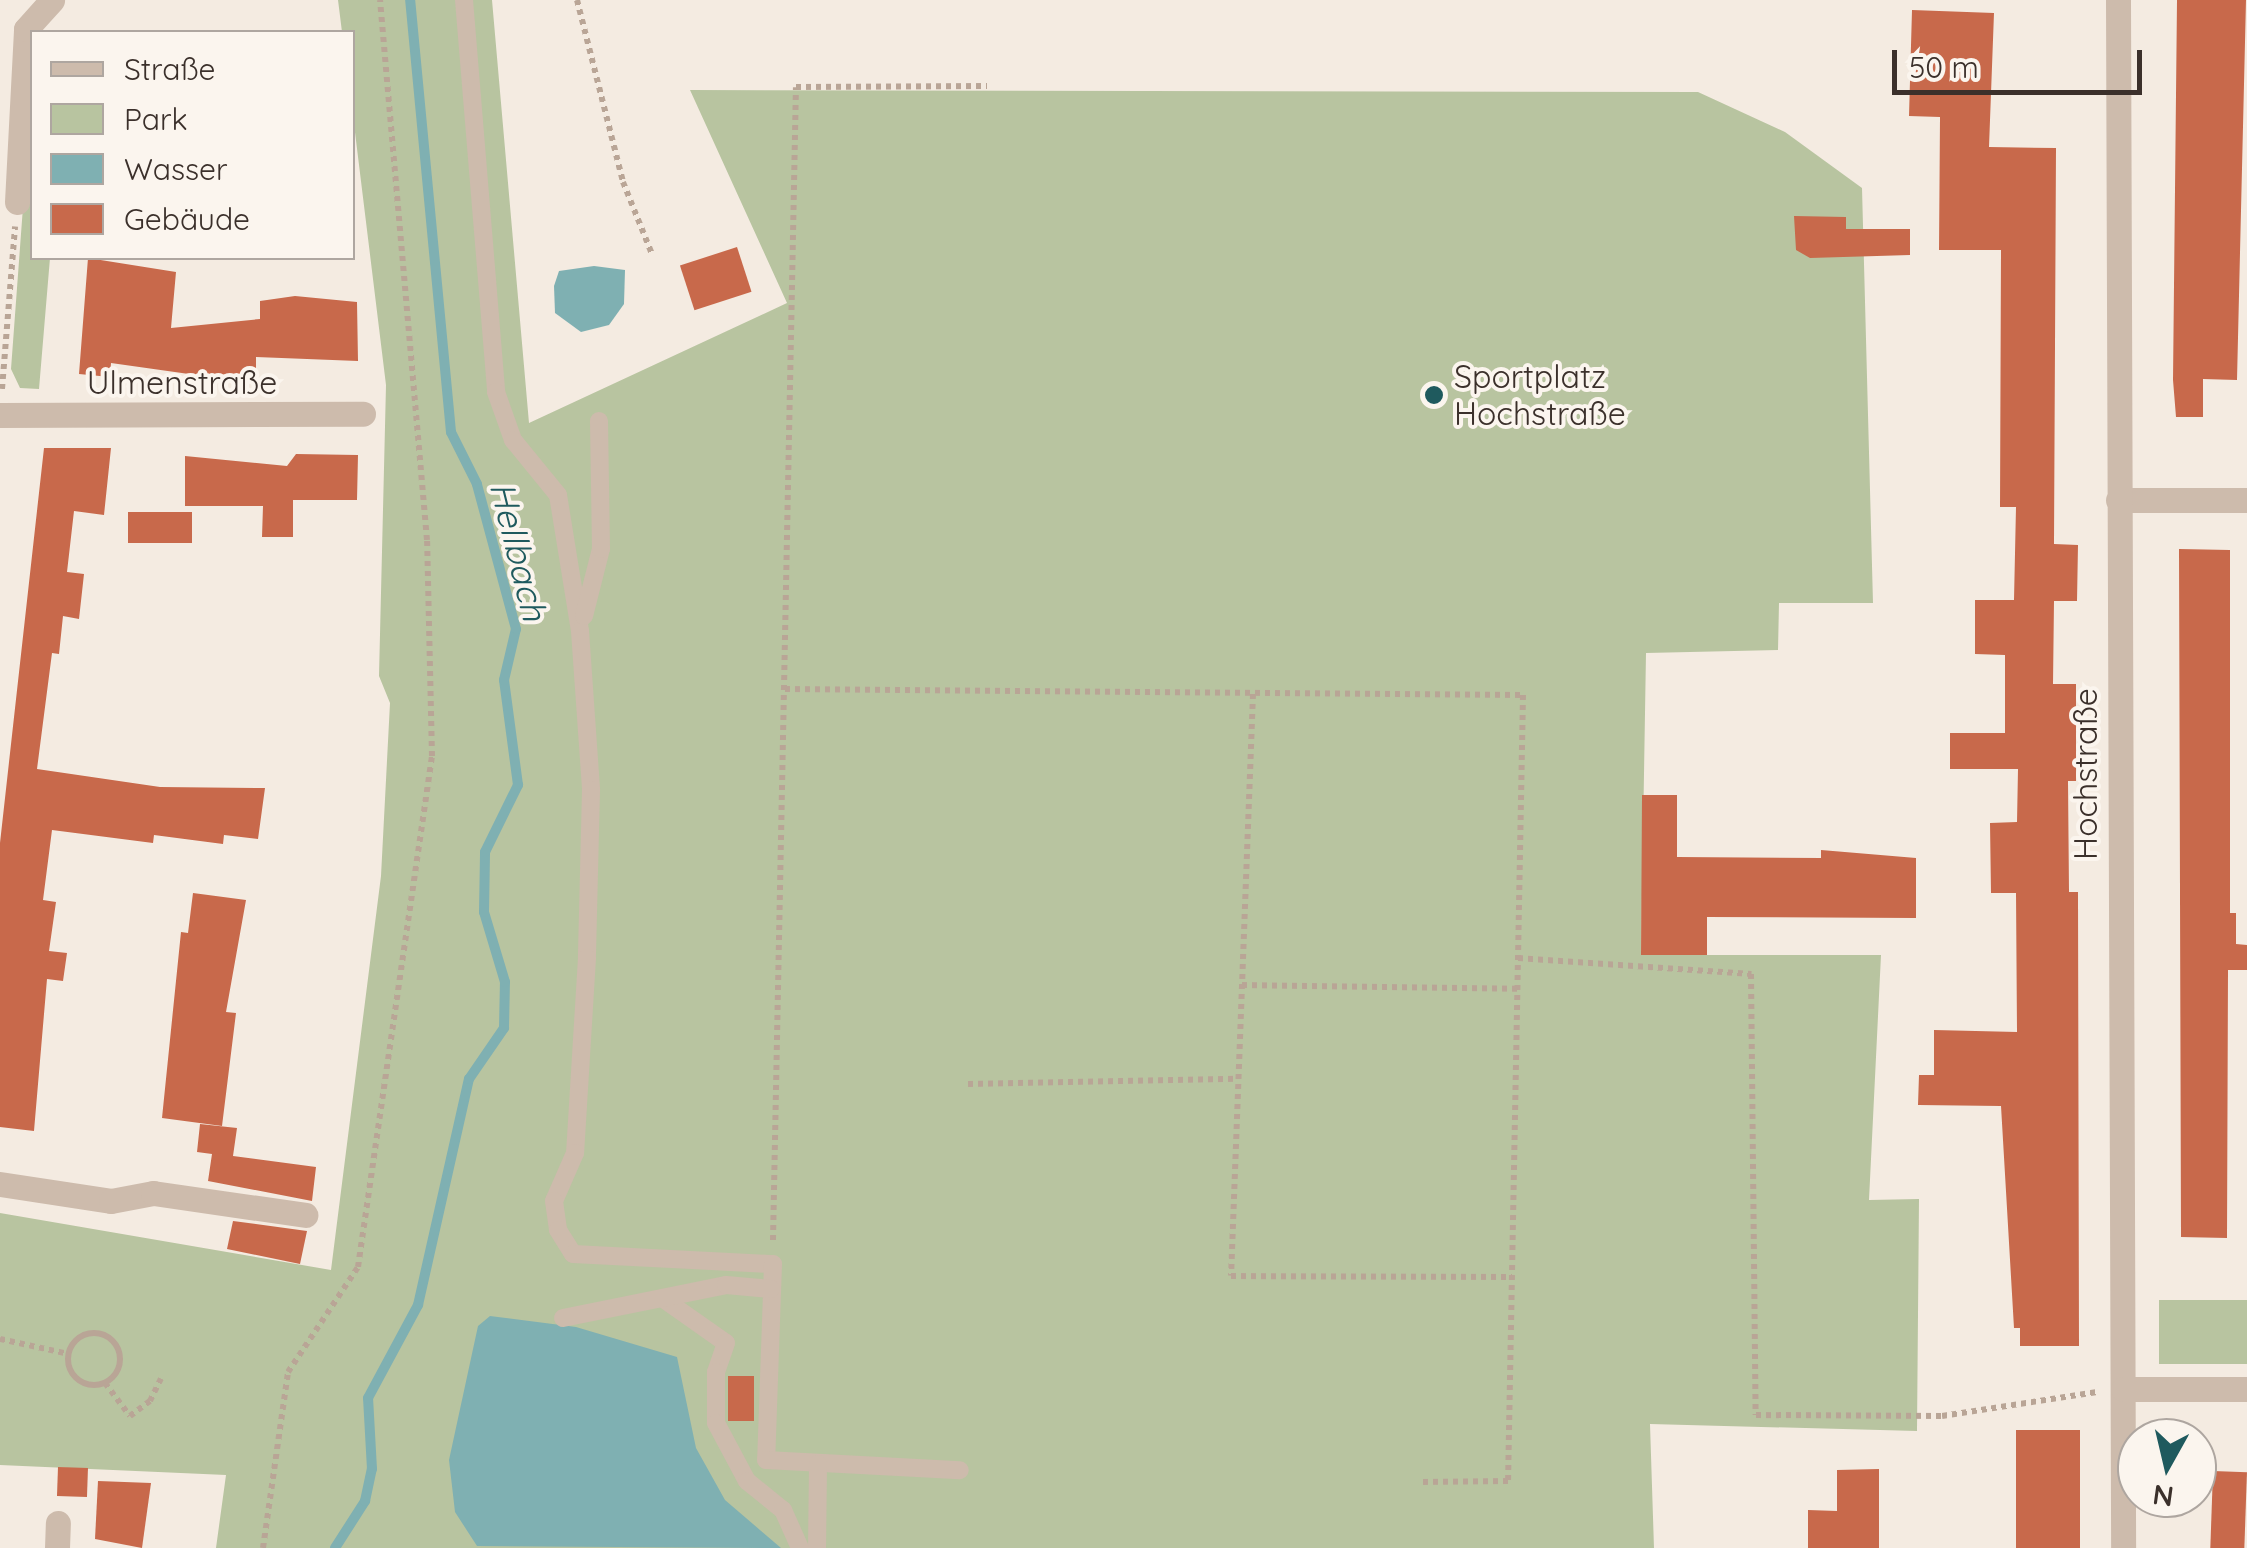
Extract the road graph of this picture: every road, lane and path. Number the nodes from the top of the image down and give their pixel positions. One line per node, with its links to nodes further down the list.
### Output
1 (52, 0): 7 (street)
2 (380, 0): 38 (path)
3 (464, 0): 14 (lane)
4 (576, 0): 8 (path)
5 (2118, 0): 12 (street, Hochstraße)
6 (987, 86): 15 (path)
7 (17, 202): 10 (path)
8 (652, 254)
9 (364, 414): 10 (street, Ulmenstraße)
10 (0, 415)
11 (599, 422): 14 (lane)
12 (2118, 500): 13 (street); 33 (street, Hochstraße)
13 (2247, 500)
14 (580, 631): 24 (lane)
15 (785, 689): 16 (path); 24 (path)
16 (1253, 694): 17 (path); 18 (path)
17 (1518, 958): 19 (path); 33 (path)
18 (1242, 985): 19 (path); 20 (path)
19 (1518, 989): 25 (path)
20 (1238, 1079): 21 (path); 25 (path)
21 (968, 1084)
22 (0, 1184): 23 (street)
23 (305, 1216)
24 (772, 1264): 26 (lane)
25 (1512, 1278): 37 (path)
26 (772, 1289): 27 (lane); 35 (lane)
27 (662, 1298): 28 (lane); 39 (lane)
28 (563, 1318)
29 (0, 1339): 30 (path)
30 (68, 1354): 32 (path); 32 (path)
31 (161, 1378): 32 (path)
32 (105, 1383)
33 (2122, 1388): 34 (street); 41 (street, Hochstraße)
34 (2247, 1389)
35 (818, 1464): 36 (lane); 40 (lane)
36 (960, 1470)
37 (1420, 1482)
38 (263, 1548)
39 (800, 1548)
40 (817, 1548)
41 (2123, 1548)

